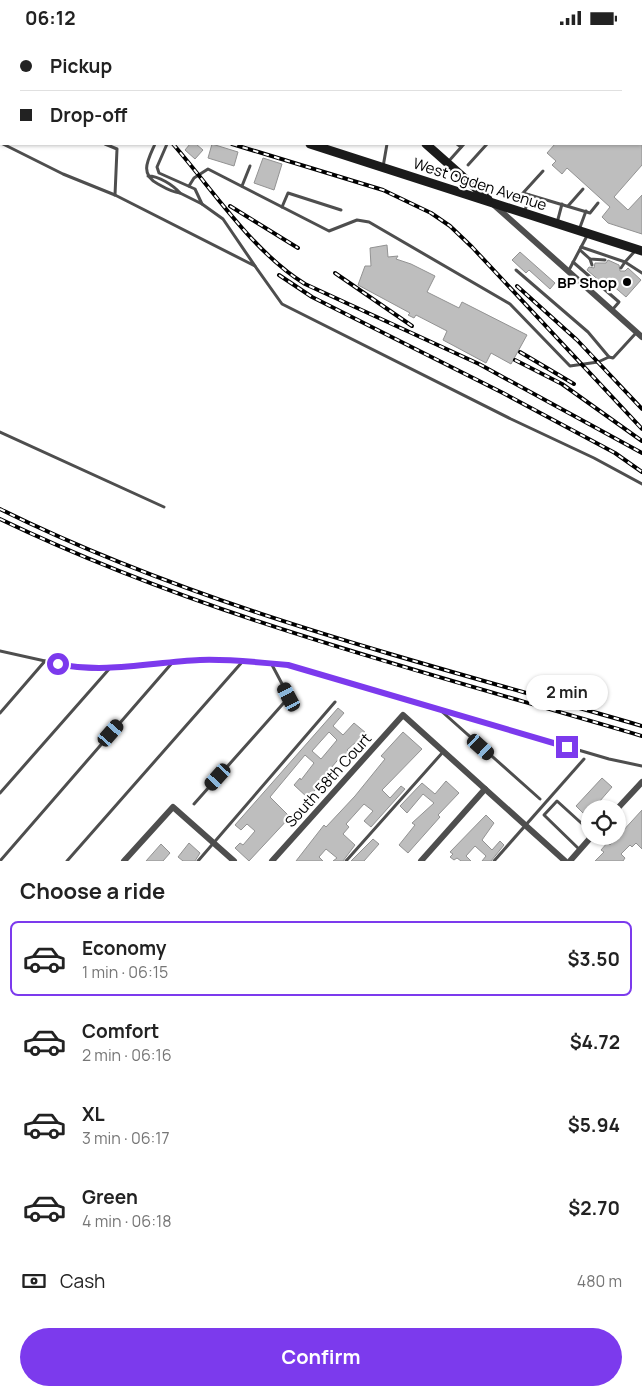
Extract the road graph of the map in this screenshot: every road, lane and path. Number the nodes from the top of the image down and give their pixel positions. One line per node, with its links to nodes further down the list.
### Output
1 (5, 145): 18 (lane)
2 (107, 145): 18 (lane)
3 (155, 145): 21 (lane)
4 (167, 145): 15 (lane)
5 (313, 145): 13 (main road, West Ogden Avenue)
6 (387, 145): 13 (lane)
7 (427, 145): 10 (main road)
8 (463, 145): 10 (lane)
9 (486, 145): 11 (lane)
10 (447, 163): 20 (main road)
11 (468, 165)
12 (250, 166): 16 (lane)
13 (383, 167): 20 (main road, West Ogden Avenue)
14 (542, 171): 19 (lane)
15 (189, 186): 16 (lane); 21 (lane)
16 (242, 186): 25 (lane)
17 (583, 189): 24 (lane)
18 (116, 195): 38 (lane)
19 (529, 195): 23 (lane); 28 (lane)
20 (492, 202): 28 (main road, West Ogden Avenue); 41 (street)
21 (202, 203): 38 (lane)
22 (598, 203): 27 (lane)
23 (562, 204): 24 (lane); 29 (lane)
24 (568, 206): 27 (lane)
25 (282, 207): 26 (lane); 47 (lane)
26 (341, 210)
27 (586, 211): 30 (lane)
28 (524, 213): 29 (main road, West Ogden Avenue)
29 (557, 223): 30 (main road, West Ogden Avenue)
30 (584, 232): 31 (lane); 32 (main road, West Ogden Avenue)
31 (580, 249): 33 (lane); 35 (lane); 36 (lane)
32 (639, 250): 36 (lane)
33 (590, 259): 34 (lane); 37 (lane)
34 (605, 260)
35 (573, 262): 41 (lane); 44 (lane)
36 (626, 262): 39 (lane); 42 (lane)
37 (592, 265)
38 (255, 266): 49 (lane)
39 (620, 267)
40 (516, 270): 47 (lane)
41 (568, 271): 45 (street)
42 (642, 273)
43 (608, 282): 44 (lane)
44 (603, 288): 45 (lane)
45 (612, 310): 46 (street)
46 (639, 334): 47 (lane)
47 (609, 357)
48 (0, 432): 50 (lane)
49 (642, 484)
50 (164, 507)
51 (0, 651): 52 (lane)
52 (45, 661): 56 (lane); 59 (lane)
53 (244, 661): 54 (lane); 55 (lane); 75 (lane)
54 (172, 663): 56 (lane); 74 (lane)
55 (271, 663): 58 (lane); 68 (lane)
56 (111, 667): 65 (lane)
57 (335, 702): 71 (lane)
58 (437, 708): 62 (lane); 66 (lane)
59 (0, 713)
60 (443, 752): 64 (street); 79 (street, South 58th Court); 80 (lane)
61 (584, 759): 70 (lane)
62 (642, 766)
63 (642, 782): 67 (street)
64 (485, 789): 70 (street); 81 (street)
65 (0, 793)
66 (540, 799)
67 (625, 800)
68 (194, 804)
69 (581, 823): 73 (lane)
70 (525, 825): 82 (lane); 83 (street)
71 (214, 843): 76 (street); 77 (lane); 78 (street)
72 (584, 845): 73 (street)
73 (580, 850): 84 (street)
74 (0, 861)
75 (67, 861)
76 (124, 861)
77 (198, 861)
78 (234, 861)
79 (272, 861)
80 (346, 861)
81 (420, 861)
82 (494, 861)
83 (565, 861)
84 (570, 861)

